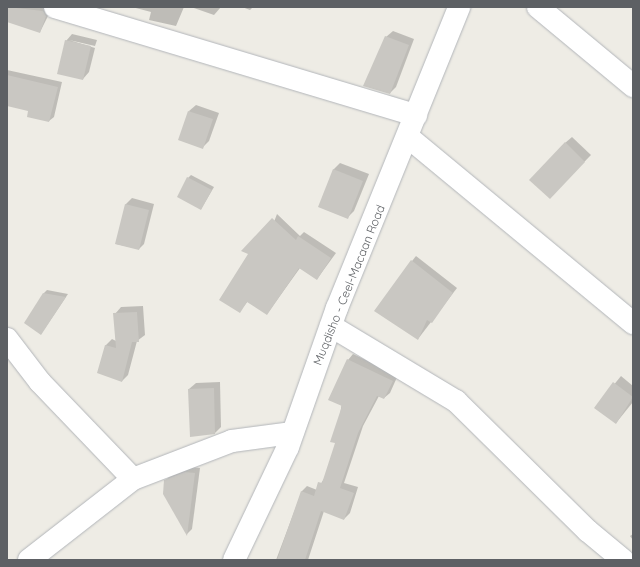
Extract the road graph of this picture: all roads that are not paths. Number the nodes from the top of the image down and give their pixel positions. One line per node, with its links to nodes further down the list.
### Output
1 (55, 7): 5 (street)
2 (459, 7): 5 (street, Muqdisho - Ceel-Macaan Road)
3 (538, 7): 4 (street)
4 (633, 86)
5 (416, 115): 6 (street, Muqdisho - Ceel-Macaan Road)
6 (408, 137): 7 (street); 8 (street, Muqdisho - Ceel-Macaan Road)
7 (633, 323)
8 (331, 326): 10 (street, Muqdisho - Ceel-Macaan Road); 14 (street)
9 (7, 339): 11 (street)
10 (292, 433): 11 (street); 13 (street, Muqdisho - Ceel-Macaan Road)
11 (133, 479): 12 (street)
12 (29, 560)
13 (234, 560)
14 (623, 560)

